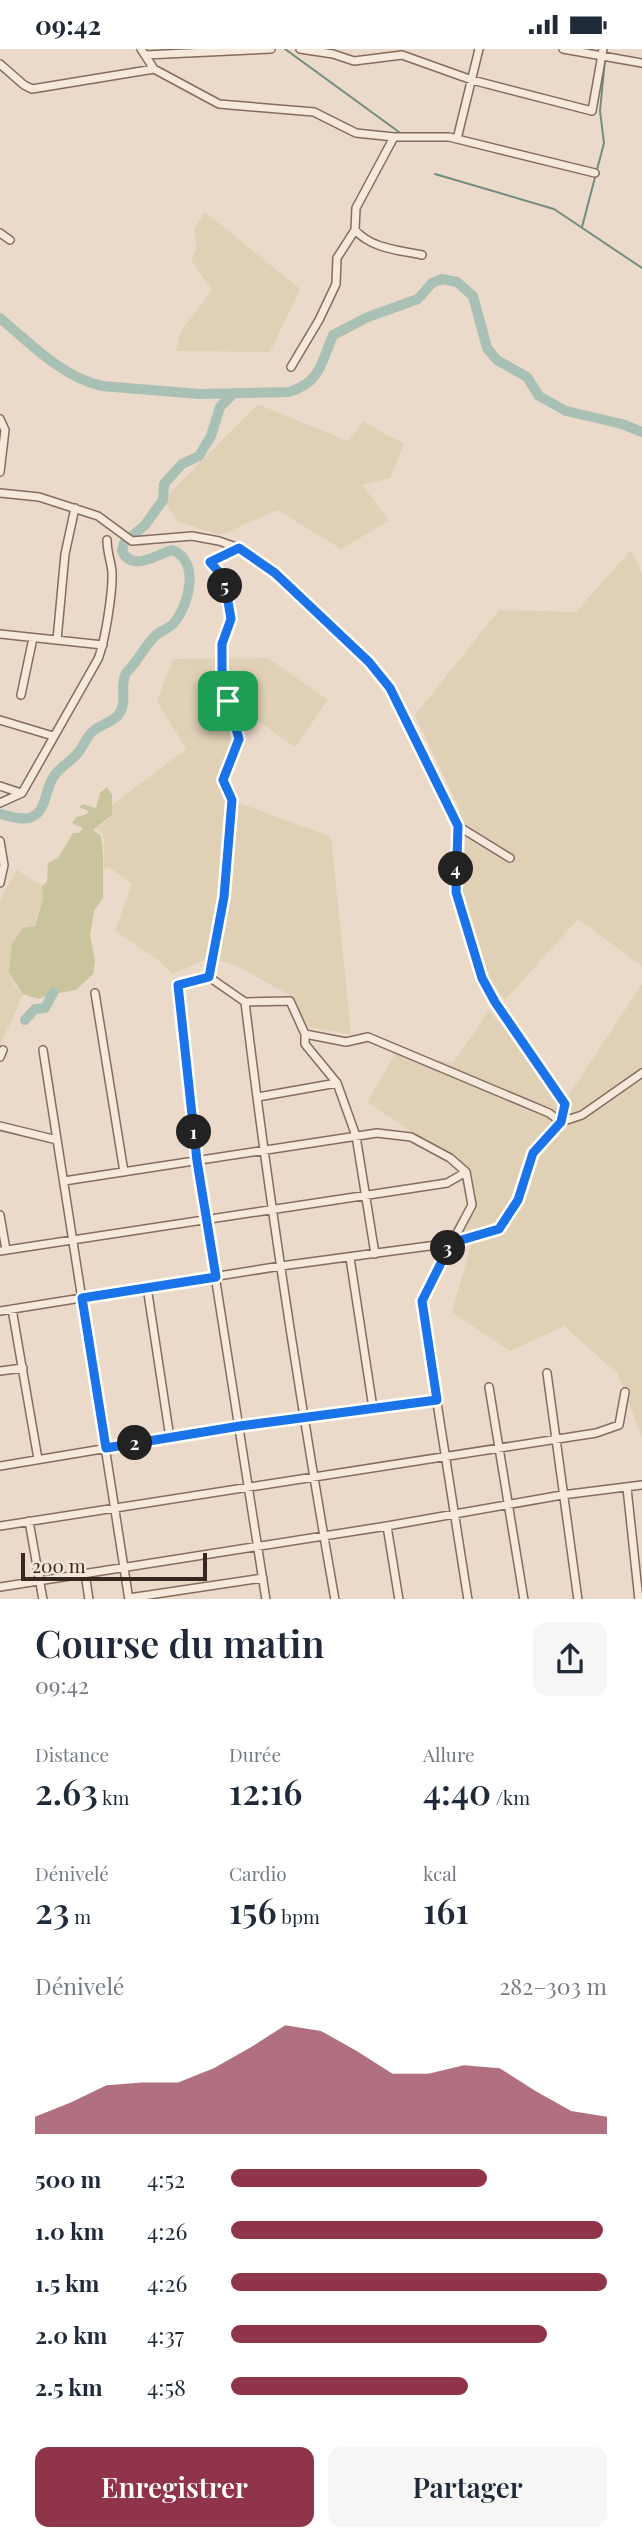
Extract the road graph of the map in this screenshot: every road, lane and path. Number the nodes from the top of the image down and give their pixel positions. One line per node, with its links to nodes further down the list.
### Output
1 (271, 49): 5 (street)
2 (300, 49): 10 (street)
3 (479, 49): 10 (street)
4 (563, 49): 6 (street)
5 (143, 52): 9 (street)
6 (603, 53): 7 (street); 10 (street)
7 (642, 62)
8 (0, 64): 9 (street)
9 (154, 69): 11 (street)
10 (472, 80): 12 (street)
11 (394, 137): 12 (street); 14 (street)
12 (457, 139): 13 (street)
13 (595, 173)
14 (355, 230): 17 (street); 18 (street)
15 (0, 233): 16 (street)
16 (10, 240)
17 (422, 255)
18 (292, 367)
19 (0, 419): 20 (street)
20 (2, 428): 21 (street)
21 (0, 472)
22 (0, 493): 23 (street)
23 (75, 508): 25 (street); 28 (street)
24 (107, 540): 29 (street)
25 (239, 548): 36 (street); 40 (street)
26 (0, 634): 27 (street)
27 (33, 638): 28 (street); 30 (street)
28 (57, 640): 29 (street)
29 (103, 645): 32 (street)
30 (21, 695)
31 (0, 720): 32 (street)
32 (53, 736): 34 (street)
33 (0, 786): 34 (street)
34 (22, 793): 35 (street)
35 (0, 803)
36 (458, 826): 38 (street); 48 (street)
37 (0, 841): 39 (street)
38 (510, 858)
39 (0, 883)
40 (209, 977): 42 (street); 53 (street)
41 (95, 993): 54 (street)
42 (245, 1002): 43 (street); 47 (street)
43 (305, 1034): 46 (street); 48 (street)
44 (43, 1050): 51 (street)
45 (642, 1073): 48 (street)
46 (337, 1083): 47 (street); 50 (street)
47 (258, 1097): 52 (street)
48 (561, 1122): 62 (street)
49 (0, 1126): 51 (street)
50 (356, 1136): 52 (street); 55 (street); 57 (street)
51 (57, 1140): 56 (street)
52 (265, 1150): 53 (street); 58 (street)
53 (197, 1161): 54 (street); 60 (street)
54 (124, 1172): 56 (street)
55 (466, 1172): 57 (street); 62 (street)
56 (64, 1181): 61 (street)
57 (366, 1196): 58 (street); 64 (street)
58 (274, 1210): 60 (street); 66 (street)
59 (0, 1215): 63 (street)
60 (207, 1221): 61 (street); 67 (street)
61 (73, 1240): 63 (street); 69 (street)
62 (451, 1243): 64 (street); 77 (street)
63 (3, 1250)
64 (375, 1254): 65 (street)
65 (350, 1258): 66 (street); 78 (street)
66 (281, 1266): 67 (street); 79 (street)
67 (216, 1277): 68 (street); 80 (street)
68 (147, 1287): 69 (street); 81 (street)
69 (82, 1298): 70 (street); 83 (street)
70 (12, 1309): 71 (street); 72 (street)
71 (0, 1311)
72 (23, 1368): 73 (street); 86 (street)
73 (0, 1371)
74 (547, 1373): 82 (street)
75 (489, 1387): 84 (street)
76 (625, 1392): 82 (street)
77 (437, 1400): 78 (street); 85 (street)
78 (373, 1408): 79 (street)
79 (304, 1417): 80 (street); 88 (street)
80 (240, 1426): 81 (street); 90 (street)
81 (170, 1438): 83 (street)
82 (555, 1438): 84 (street); 92 (street)
83 (106, 1448): 86 (street); 94 (street)
84 (499, 1448): 85 (street); 93 (street)
85 (446, 1456): 88 (street); 95 (street)
86 (38, 1459): 87 (street)
87 (0, 1466)
88 (313, 1475): 90 (street); 99 (street)
89 (642, 1485): 91 (street)
90 (250, 1486): 94 (street); 100 (street)
91 (626, 1488): 92 (street); 115 (street)
92 (562, 1495): 93 (street); 114 (street)
93 (509, 1506): 95 (street); 113 (street)
94 (115, 1507): 96 (street); 101 (street)
95 (455, 1515): 98 (street); 112 (street)
96 (29, 1521): 97 (street); 104 (street)
97 (0, 1525)
98 (387, 1526): 99 (street); 111 (street)
99 (324, 1534): 100 (street); 110 (street)
100 (258, 1545): 101 (street); 103 (street)
101 (124, 1567): 102 (street); 108 (street)
102 (85, 1573): 104 (street); 107 (street)
103 (263, 1578): 108 (street); 109 (street)
104 (39, 1581): 105 (street); 106 (street)
105 (0, 1587)
106 (43, 1599)
107 (89, 1599)
108 (129, 1599)
109 (266, 1599)
110 (335, 1599)
111 (399, 1599)
112 (468, 1599)
113 (524, 1599)
114 (578, 1599)
115 (639, 1599)

